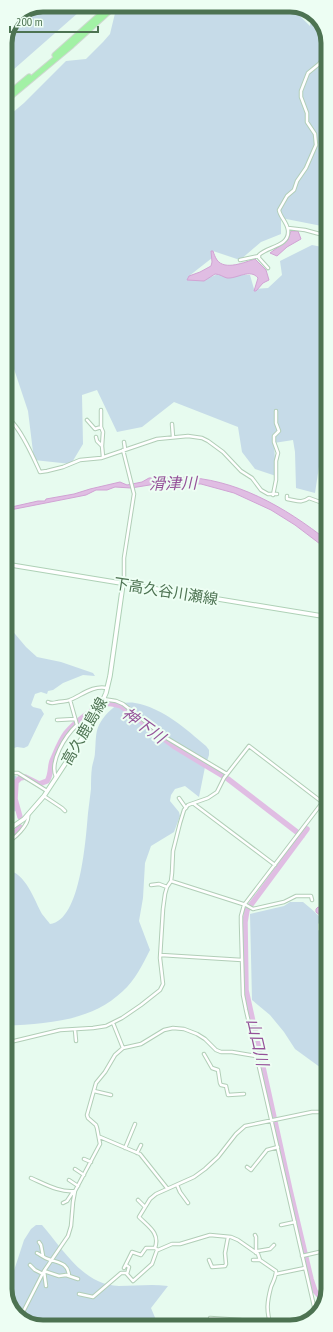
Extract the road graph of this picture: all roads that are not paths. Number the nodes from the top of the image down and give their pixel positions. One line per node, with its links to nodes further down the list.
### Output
1 (103, 12): 4 (highway)
2 (108, 12): 5 (highway)
3 (321, 62): 6 (street)
4 (12, 91)
5 (12, 96)
6 (288, 228): 7 (street); 8 (street)
7 (321, 234)
8 (259, 256): 9 (street); 10 (street)
9 (240, 260)
10 (268, 268)
11 (101, 410): 16 (street)
12 (276, 411): 24 (street)
13 (87, 420): 16 (street)
14 (12, 422): 22 (street)
15 (172, 424): 18 (street)
16 (101, 427): 20 (street)
17 (96, 437): 20 (street)
18 (173, 438): 21 (street); 24 (street)
19 (124, 442): 21 (street)
20 (102, 446): 22 (street)
21 (124, 450): 22 (street); 28 (street)
22 (103, 457)
23 (278, 494): 24 (street)
24 (273, 495)
25 (287, 496): 26 (street)
26 (321, 502)
27 (12, 565): 28 (main road, 下高久谷川瀬線)
28 (124, 584): 29 (main road, 下高久谷川瀬線); 30 (main road, 高久鹿島線)
29 (321, 616)
30 (107, 688): 31 (street); 32 (main road, 高久鹿島線)
31 (70, 700): 33 (street); 35 (street)
32 (103, 701): 36 (main road, 高久鹿島線); 38 (street)
33 (48, 702)
34 (58, 720): 35 (street)
35 (76, 723): 36 (street); 39 (street)
36 (86, 732): 39 (main road, 高久鹿島線)
37 (12, 773): 40 (street)
38 (225, 776): 43 (street); 45 (street)
39 (56, 779): 40 (main road, 高久鹿島線)
40 (48, 791): 41 (main road, 高久鹿島線)
41 (44, 796): 47 (street); 48 (main road, 高久鹿島線)
42 (179, 798): 46 (street)
43 (321, 801)
44 (321, 803): 51 (street)
45 (193, 804): 46 (street); 51 (street)
46 (186, 808): 52 (street)
47 (65, 811)
48 (28, 815): 49 (main road, 高久鹿島線); 50 (street)
49 (12, 828)
50 (12, 840)
51 (275, 865): 56 (street)
52 (171, 881): 54 (street); 56 (street)
53 (151, 885): 54 (street)
54 (167, 887): 57 (street)
55 (312, 900): 56 (street)
56 (245, 905): 58 (street)
57 (160, 955): 58 (street); 59 (street)
58 (242, 960): 65 (street)
59 (113, 1023): 60 (street); 63 (street)
60 (75, 1030): 61 (street); 62 (street)
61 (76, 1041)
62 (12, 1042)
63 (123, 1048): 65 (street); 66 (street)
64 (204, 1054): 67 (street)
65 (256, 1056): 70 (street)
66 (94, 1090): 68 (street); 72 (street)
67 (244, 1094)
68 (110, 1095)
69 (321, 1112): 70 (street)
70 (273, 1120): 74 (street); 84 (street)
71 (135, 1124): 75 (street)
72 (100, 1137): 75 (street); 78 (street)
73 (141, 1145): 76 (street)
74 (278, 1147): 79 (street); 92 (street)
75 (125, 1148): 76 (street)
76 (137, 1153): 86 (street)
77 (84, 1159): 78 (street)
78 (91, 1162): 81 (street)
79 (247, 1167)
80 (75, 1170): 81 (street)
81 (84, 1175): 85 (street)
82 (31, 1178): 87 (street)
83 (69, 1180): 85 (street)
84 (177, 1184): 86 (street); 90 (street)
85 (78, 1186): 87 (street)
86 (167, 1188): 91 (street)
87 (74, 1192): 89 (street); 104 (street)
88 (138, 1200): 91 (street)
89 (63, 1203)
90 (188, 1203)
91 (144, 1207): 98 (street)
92 (295, 1222): 93 (street); 103 (street)
93 (281, 1225)
94 (255, 1235): 101 (street)
95 (228, 1237): 98 (street); 101 (street); 105 (street)
96 (39, 1242): 102 (street)
97 (274, 1246): 101 (street)
98 (156, 1249): 108 (street); 113 (street)
99 (321, 1252): 103 (street)
100 (37, 1253): 102 (street)
101 (256, 1253): 107 (street)
102 (43, 1256): 104 (street)
103 (303, 1256): 111 (street)
104 (52, 1260): 112 (street); 115 (street)
105 (209, 1260)
106 (253, 1260): 107 (street)
107 (260, 1260): 114 (street)
108 (126, 1264): 110 (street); 113 (street)
109 (30, 1265): 112 (street)
110 (124, 1268)
111 (305, 1268): 114 (street); 119 (street)
112 (44, 1272): 115 (street); 117 (street); 120 (street)
113 (126, 1274): 118 (street)
114 (276, 1274): 123 (street)
115 (69, 1276): 116 (street)
116 (78, 1279)
117 (46, 1286)
118 (79, 1294)
119 (314, 1309)
120 (23, 1312)
121 (210, 1318): 122 (street)
122 (241, 1320)
123 (268, 1320)

